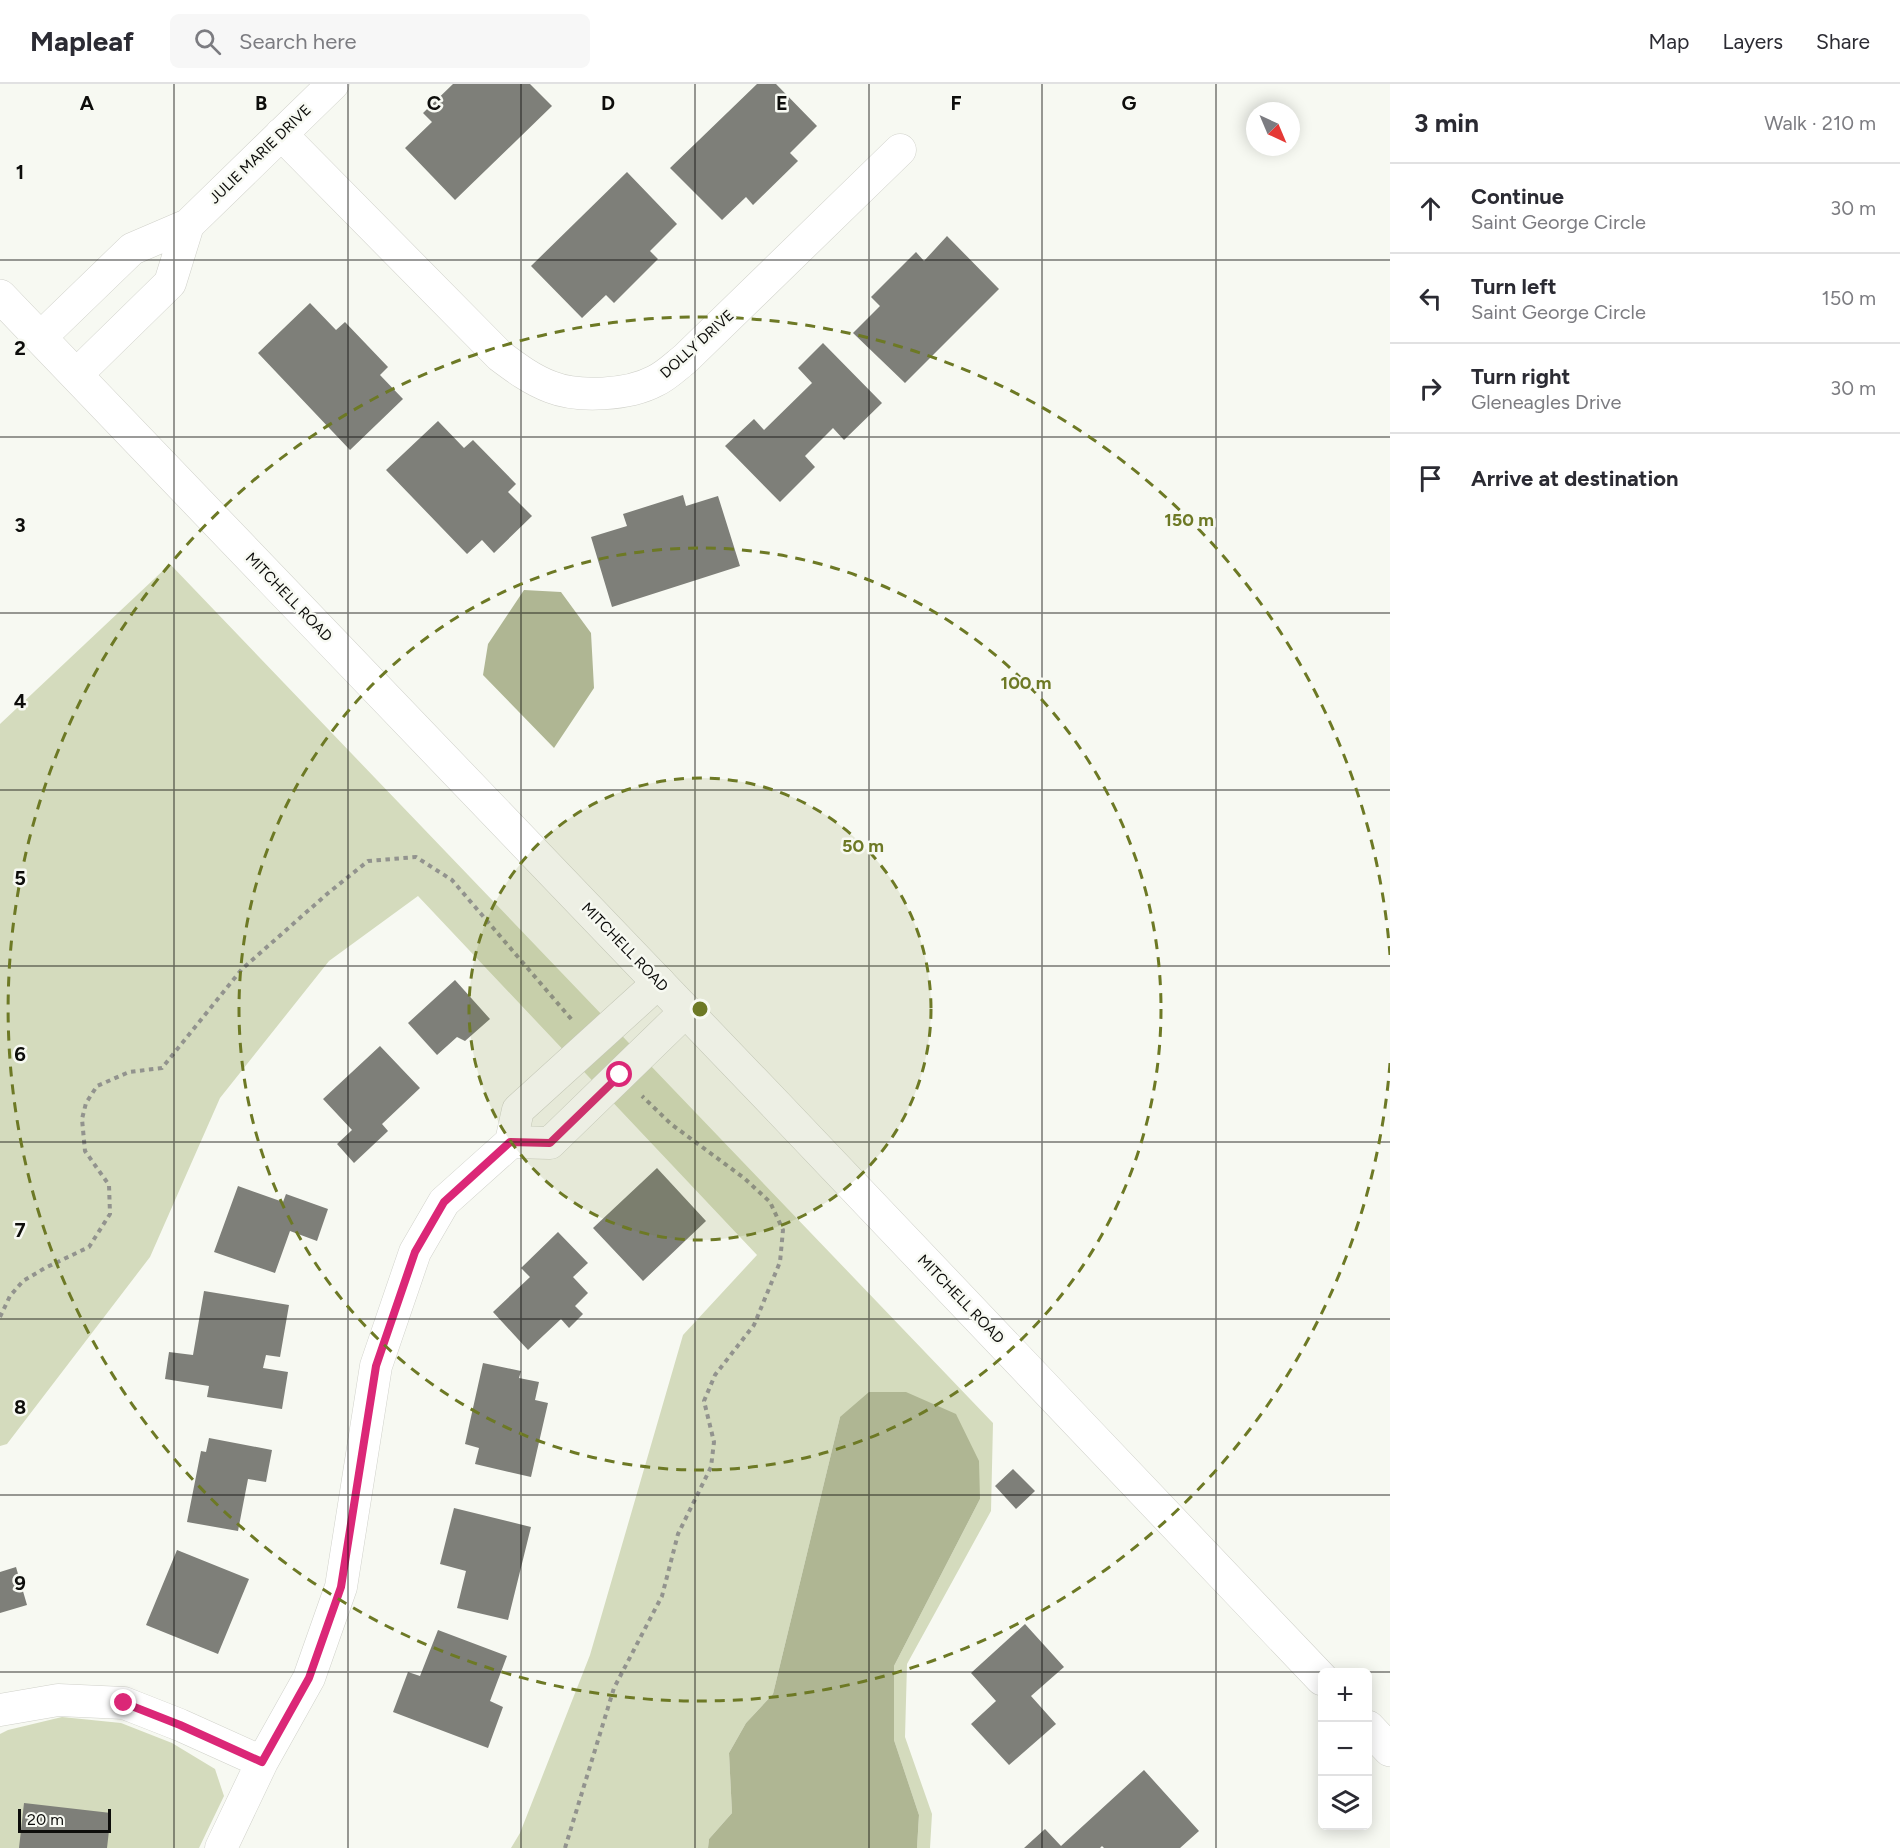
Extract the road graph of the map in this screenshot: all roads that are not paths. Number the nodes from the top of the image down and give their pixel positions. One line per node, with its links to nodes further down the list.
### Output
1 (333, 84): 2 (street, JULIE MARIE DRIVE)
2 (281, 134): 3 (street, DOLLY DRIVE); 4 (street, JULIE MARIE DRIVE)
3 (900, 150)
4 (188, 225): 6 (street, JULIE MARIE DRIVE); 7 (street, JULIE MARIE DRIVE)
5 (0, 296): 6 (street, MITCHELL ROAD)
6 (40, 338): 7 (street, MITCHELL ROAD)
7 (76, 375): 8 (street, MITCHELL ROAD)
8 (659, 982): 9 (street, MITCHELL ROAD); 10 (street)
9 (686, 1011): 10 (street); 11 (street, MITCHELL ROAD)
10 (510, 1142): 15 (street)
11 (1318, 1675)
12 (0, 1710): 15 (street)
13 (1372, 1731): 14 (street)
14 (1390, 1750)
15 (262, 1762): 16 (street)
16 (221, 1848)

